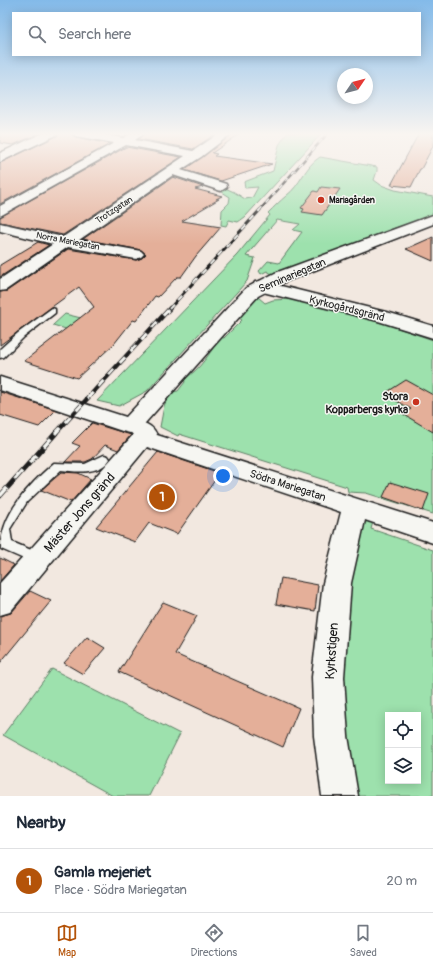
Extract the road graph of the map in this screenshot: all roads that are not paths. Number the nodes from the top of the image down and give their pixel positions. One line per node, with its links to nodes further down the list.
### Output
1 (74, 170): 4 (street)
2 (172, 171): 3 (street); 7 (street, Trotzgatan)
3 (221, 187)
4 (0, 212)
5 (433, 219): 10 (street, Seminariegatan)
6 (0, 227): 7 (street, Norra Mariegatan)
7 (65, 242): 8 (street, Norra Mariegatan); 9 (street, Trotzgatan)
8 (136, 254)
9 (0, 286)
10 (261, 286): 12 (street, Kyrkogårdsgränd); 15 (street, Seminariegatan)
11 (52, 311): 13 (lane)
12 (431, 330)
13 (0, 355)
14 (0, 383): 15 (street, Södra Mariegatan)
15 (137, 432): 17 (street, Södra Mariegatan); 19 (street, Mäster Jons gränd)
16 (104, 459): 19 (lane)
17 (355, 507): 18 (street, Södra Mariegatan); 21 (street, Kyrkstigen)
18 (433, 533)
19 (38, 559): 20 (street, Mäster Jons gränd)
20 (0, 603)
21 (340, 796)

